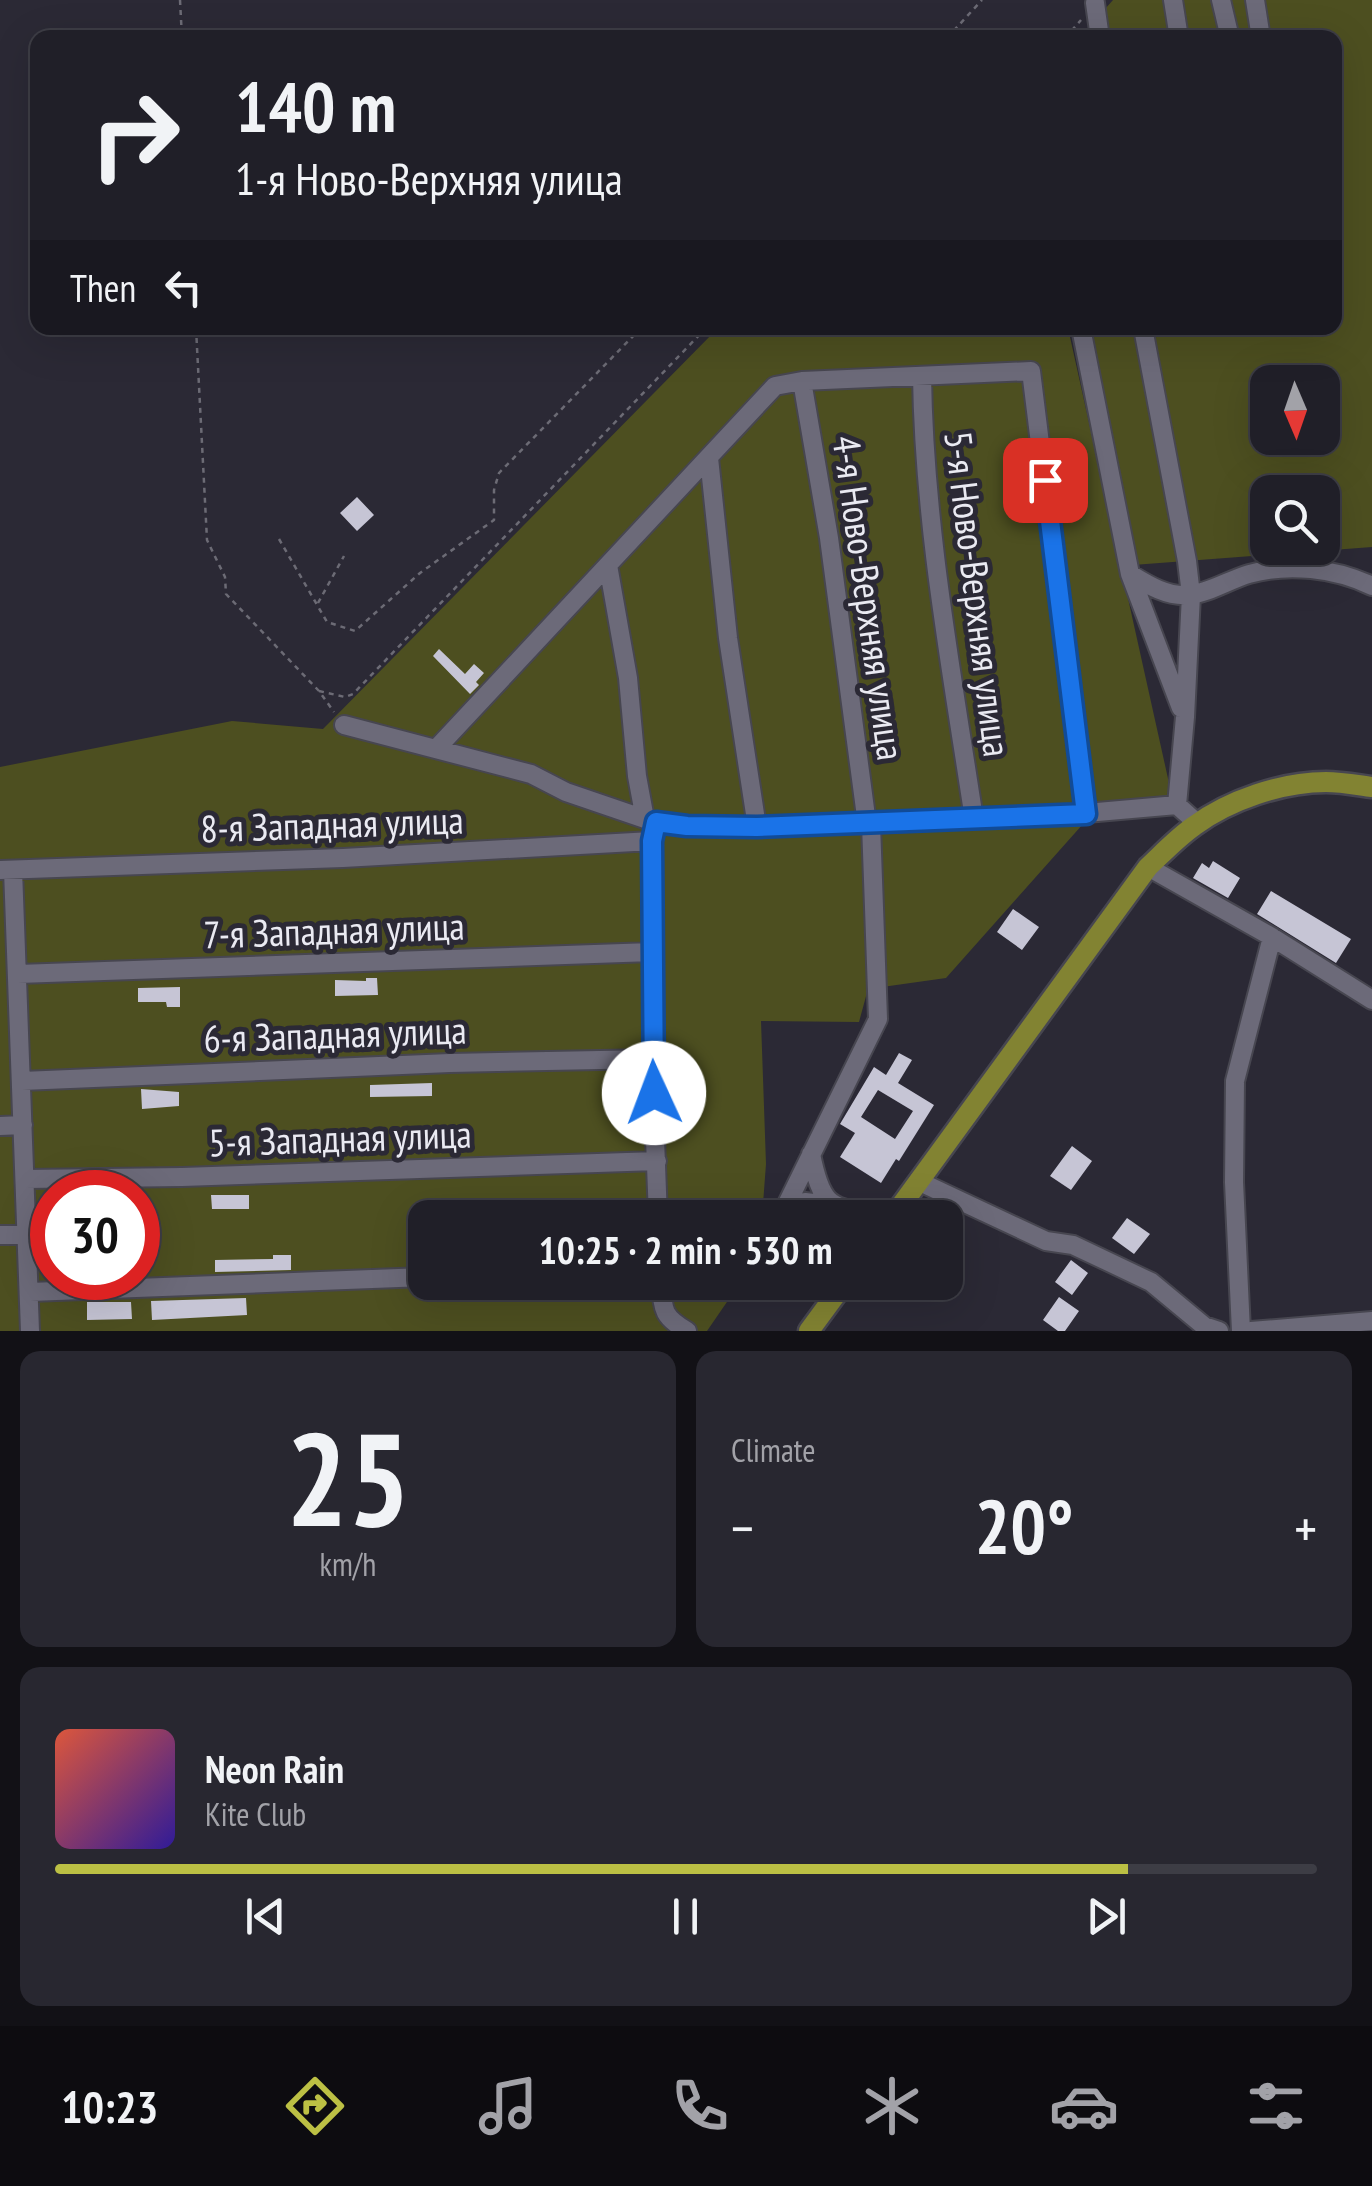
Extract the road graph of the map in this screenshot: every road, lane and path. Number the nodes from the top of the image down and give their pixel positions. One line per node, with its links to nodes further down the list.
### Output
1 (180, 0): 7 (path)
2 (982, 0): 8 (path)
3 (1172, 0): 10 (street)
4 (1222, 0): 11 (street)
5 (1255, 0): 12 (street)
6 (1095, 4): 9 (street)
7 (182, 30)
8 (955, 30)
9 (1099, 30)
10 (1178, 30)
11 (1228, 30)
12 (1260, 30)
13 (196, 335): 28 (path)
14 (634, 335): 27 (path)
15 (699, 335): 28 (path)
16 (1082, 335): 24 (street)
17 (1144, 335): 26 (street)
18 (922, 376): 19 (street); 34 (street); 35 (street, 5-я Ново-Верхняя улица)
19 (802, 382): 20 (street); 38 (street, 4-я Ново-Верхняя улица)
20 (709, 458): 23 (street); 39 (street)
21 (280, 539): 27 (path)
22 (344, 556): 27 (path)
23 (608, 565): 31 (street); 36 (street)
24 (1130, 574): 26 (street); 29 (street)
25 (1372, 586): 26 (street)
26 (1191, 594): 29 (street)
27 (317, 604)
28 (319, 692): 30 (path)
29 (1184, 717): 33 (street)
30 (344, 725): 31 (street)
31 (436, 749): 36 (street)
32 (1372, 787): 37 (main road)
33 (1177, 806): 34 (street); 37 (street)
34 (1086, 814): 35 (street)
35 (974, 819): 38 (street)
36 (651, 820): 39 (street); 40 (street)
37 (1197, 823): 41 (main road)
38 (869, 824): 39 (street); 52 (street, 4-я Ново-Верхняя улица)
39 (757, 827)
40 (652, 841): 42 (street, 8-я Западная улица); 44 (street)
41 (1148, 868): 43 (street); 55 (main road)
42 (7, 870): 45 (street)
43 (1272, 937): 47 (street); 73 (street)
44 (652, 952): 46 (street, 7-я Западная улица); 48 (street)
45 (8, 955): 46 (street)
46 (18, 974): 49 (street)
47 (1372, 1000)
48 (652, 1059): 49 (street, 6-я Западная улица); 53 (street)
49 (22, 1081): 50 (street)
50 (23, 1125): 51 (street); 54 (street)
51 (0, 1126)
52 (811, 1154): 57 (street); 58 (street)
53 (657, 1161): 54 (street, 5-я Западная улица); 56 (street)
54 (26, 1180): 60 (street)
55 (918, 1181): 59 (main road); 69 (street)
56 (658, 1200)
57 (788, 1200)
58 (827, 1200)
59 (904, 1200)
60 (27, 1234): 61 (street); 64 (street)
61 (0, 1236)
62 (408, 1277): 63 (street)
63 (160, 1287)
64 (30, 1292)
65 (30, 1300): 71 (street)
66 (662, 1300): 70 (street)
67 (832, 1300): 72 (main road)
68 (1372, 1321): 74 (street)
69 (1208, 1329)
70 (684, 1330)
71 (30, 1331)
72 (810, 1331)
73 (1241, 1331)
74 (1251, 1331)

